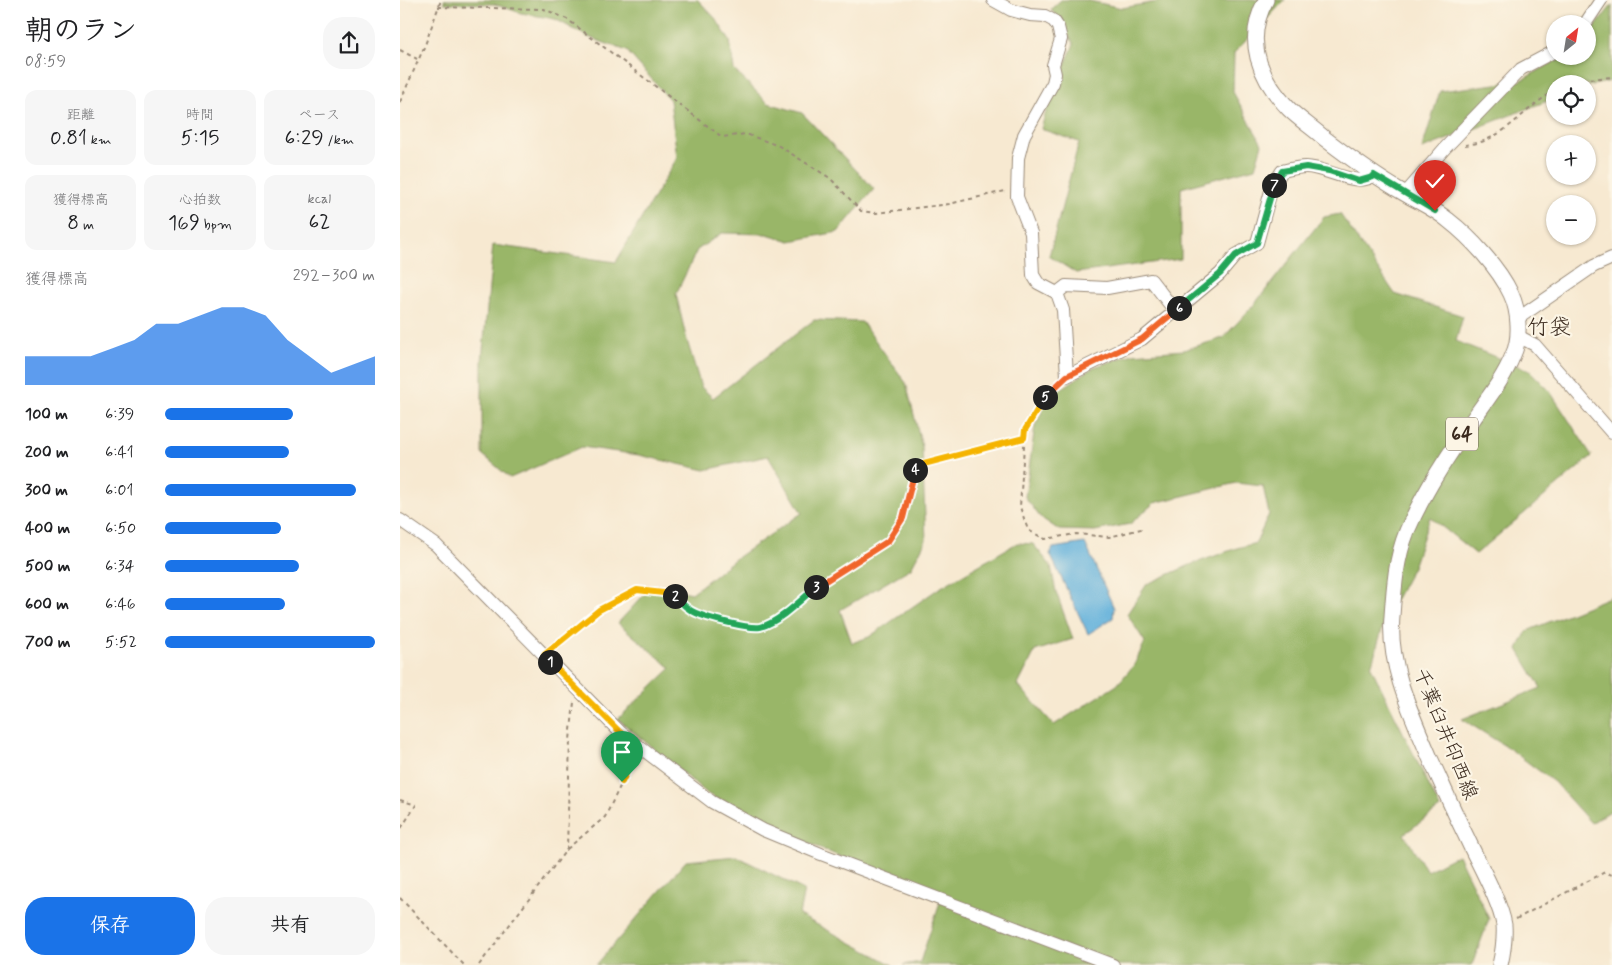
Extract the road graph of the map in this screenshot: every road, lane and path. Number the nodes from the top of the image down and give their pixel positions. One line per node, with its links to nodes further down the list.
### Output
1 (441, 0): 5 (path)
2 (993, 0): 16 (street)
3 (1266, 0): 15 (main road, 千葉臼井印西線 / 64)
4 (1601, 0): 6 (street)
5 (438, 7): 9 (path); 16 (path)
6 (1591, 15)
7 (400, 50): 9 (path)
8 (1546, 56): 14 (street)
9 (418, 59): 13 (path)
10 (1612, 77): 11 (path)
11 (1596, 78)
12 (1546, 97): 14 (path)
13 (400, 102)
14 (1445, 148): 17 (street)
15 (1374, 175): 17 (main road, 千葉臼井印西線 / 64); 20 (street)
16 (1017, 188): 19 (street)
17 (1405, 194): 21 (main road, 千葉臼井印西線 / 64)
18 (1612, 258): 21 (street)
19 (1057, 293): 20 (street); 23 (street)
20 (1175, 312): 23 (street)
21 (1517, 319): 22 (main road, 千葉臼井印西線 / 64)
22 (1518, 336): 24 (street); 36 (main road, 千葉臼井印西線 / 64)
23 (1067, 376): 25 (path)
24 (1612, 433)
25 (1024, 438): 27 (path); 28 (path)
26 (400, 520): 28 (street)
27 (1146, 528)
28 (544, 655): 29 (street)
29 (576, 688): 30 (street); 33 (path)
30 (639, 747): 33 (path); 39 (street)
31 (400, 800): 32 (path)
32 (400, 830)
33 (567, 849): 38 (path)
34 (1612, 875): 36 (path)
35 (400, 898): 37 (path)
36 (1504, 925): 40 (main road, 千葉臼井印西線 / 64)
37 (464, 965)
38 (479, 965)
39 (1113, 965)
40 (1500, 965)

